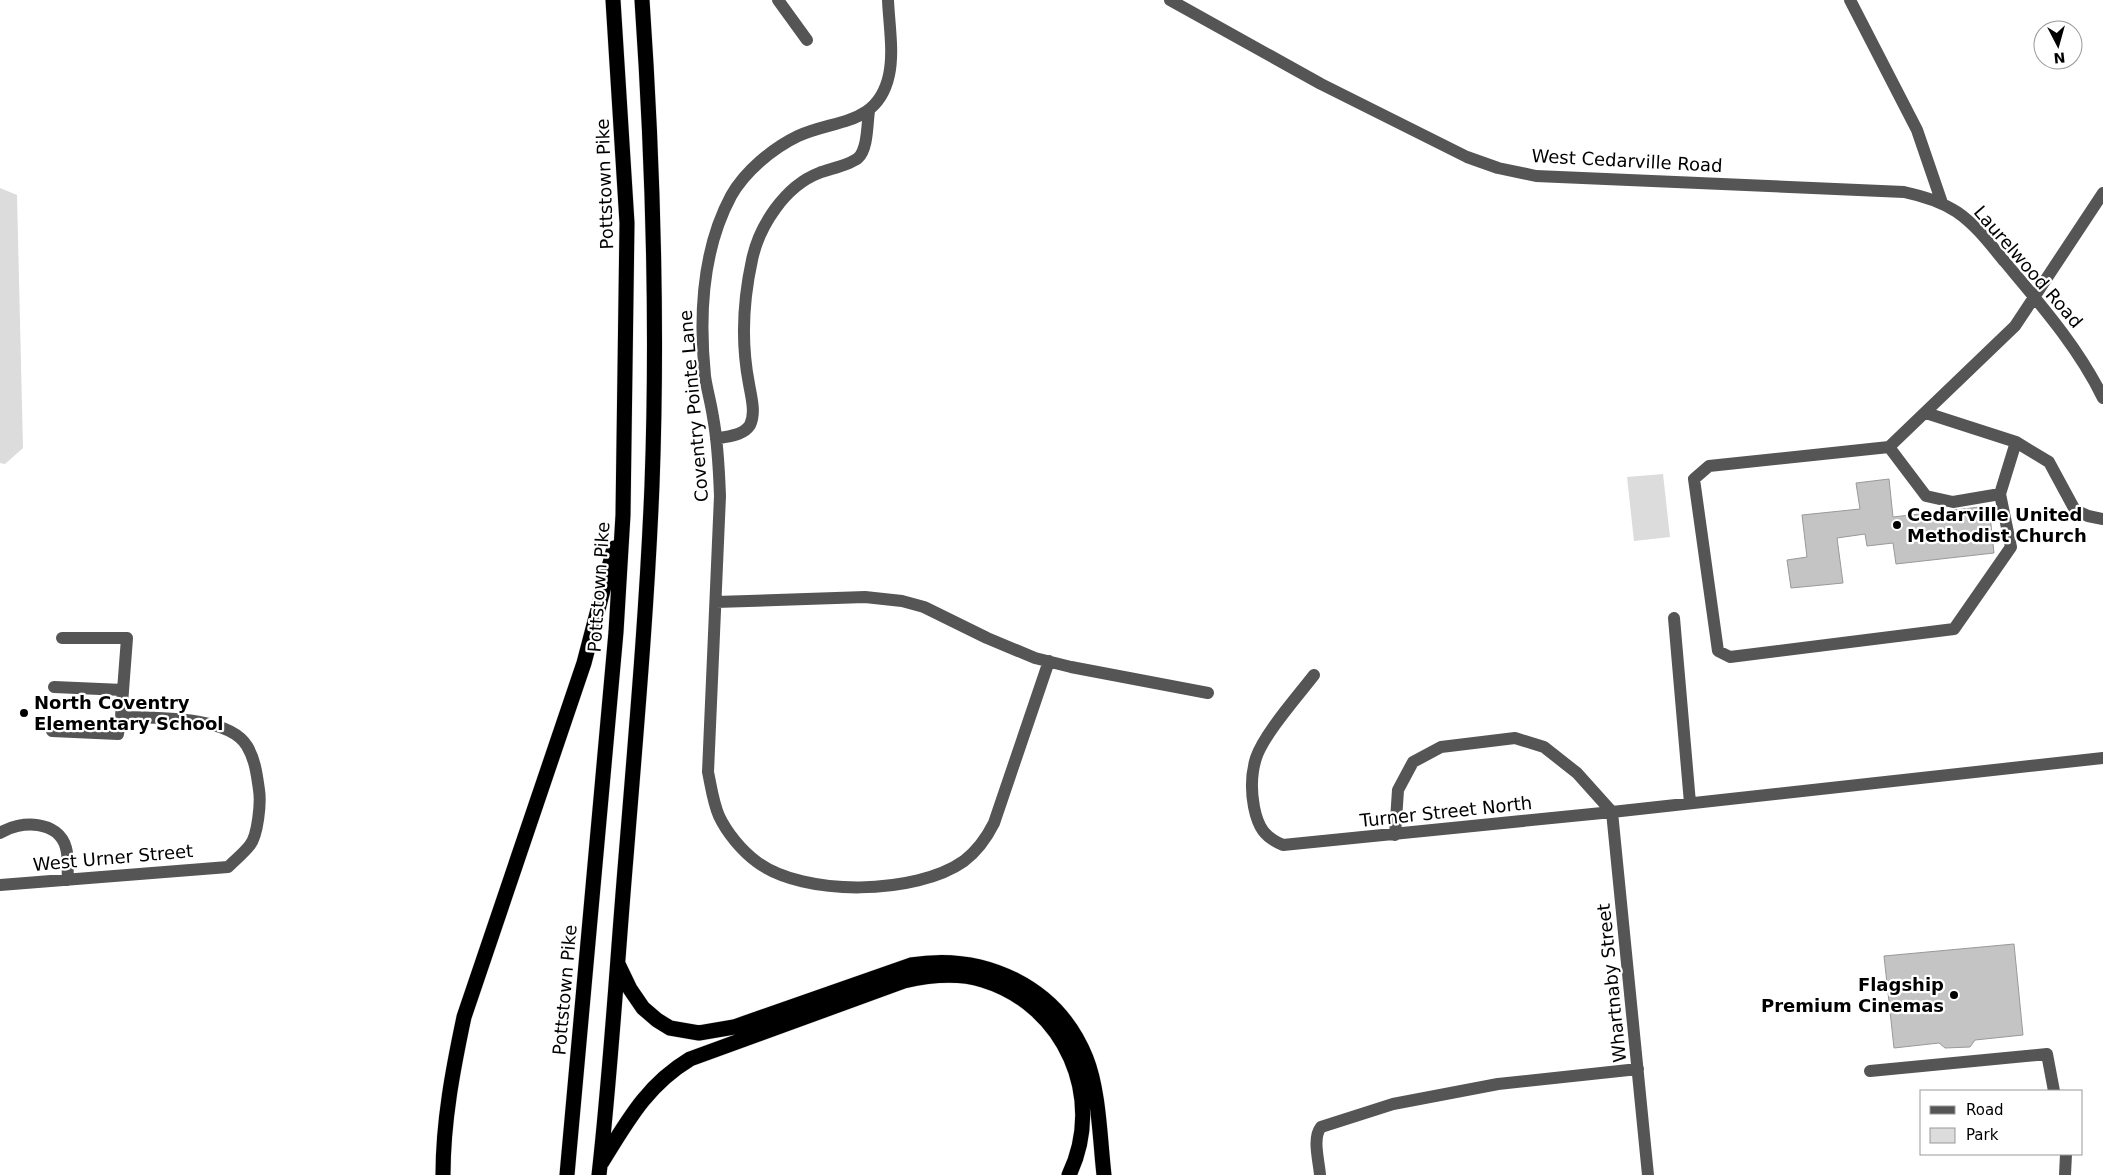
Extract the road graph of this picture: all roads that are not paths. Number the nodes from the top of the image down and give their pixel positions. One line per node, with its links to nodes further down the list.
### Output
1 (613, 0): 20 (highway, Pottstown Pike)
2 (642, 0): 8 (highway)
3 (649, 0): 8 (highway)
4 (778, 0): 9 (street)
5 (888, 0): 10 (street, Coventry Pointe Lane)
6 (1170, 0): 12 (street, West Cedarville Road)
7 (1850, 0): 12 (street)
8 (644, 23): 39 (highway)
9 (806, 40)
10 (869, 111): 16 (street); 16 (street, Coventry Pointe Lane)
11 (2103, 193): 13 (street)
12 (1942, 203): 13 (street, Laurelwood Road)
13 (2034, 296): 14 (street, Laurelwood Road); 15 (street)
14 (2103, 398)
15 (1926, 413): 17 (street); 18 (street)
16 (716, 439): 22 (street, Coventry Pointe Lane)
17 (2016, 442): 19 (street); 21 (street)
18 (1889, 447): 19 (street); 19 (street)
19 (2000, 494)
20 (623, 515): 45 (highway); 46 (highway, Pottstown Pike)
21 (2103, 518)
22 (716, 602): 25 (street); 25 (street, Coventry Pointe Lane)
23 (1674, 618): 33 (street)
24 (62, 638): 28 (street)
25 (1049, 661): 29 (street)
26 (1314, 675): 36 (street, Turner Street North)
27 (54, 687): 28 (street)
28 (123, 690): 30 (street)
29 (1208, 693)
30 (121, 717): 31 (street); 37 (street, West Urner Street)
31 (52, 732)
32 (2103, 758): 33 (street)
33 (1690, 803): 34 (street)
34 (1612, 812): 36 (street, Turner Street North); 36 (street); 40 (street, Whartnaby Street)
35 (0, 833): 37 (street)
36 (1395, 835)
37 (68, 880): 38 (street, West Urner Street)
38 (0, 885)
39 (617, 963): 44 (highway); 48 (highway)
40 (1638, 1069): 49 (street); 50 (street, Whartnaby Street)
41 (1870, 1071): 42 (street)
42 (2054, 1090)
43 (2066, 1155): 51 (street)
44 (599, 1170): 47 (highway)
45 (443, 1175)
46 (567, 1175)
47 (1069, 1175)
48 (1104, 1175)
49 (1320, 1175)
50 (1648, 1175)
51 (2065, 1175)

